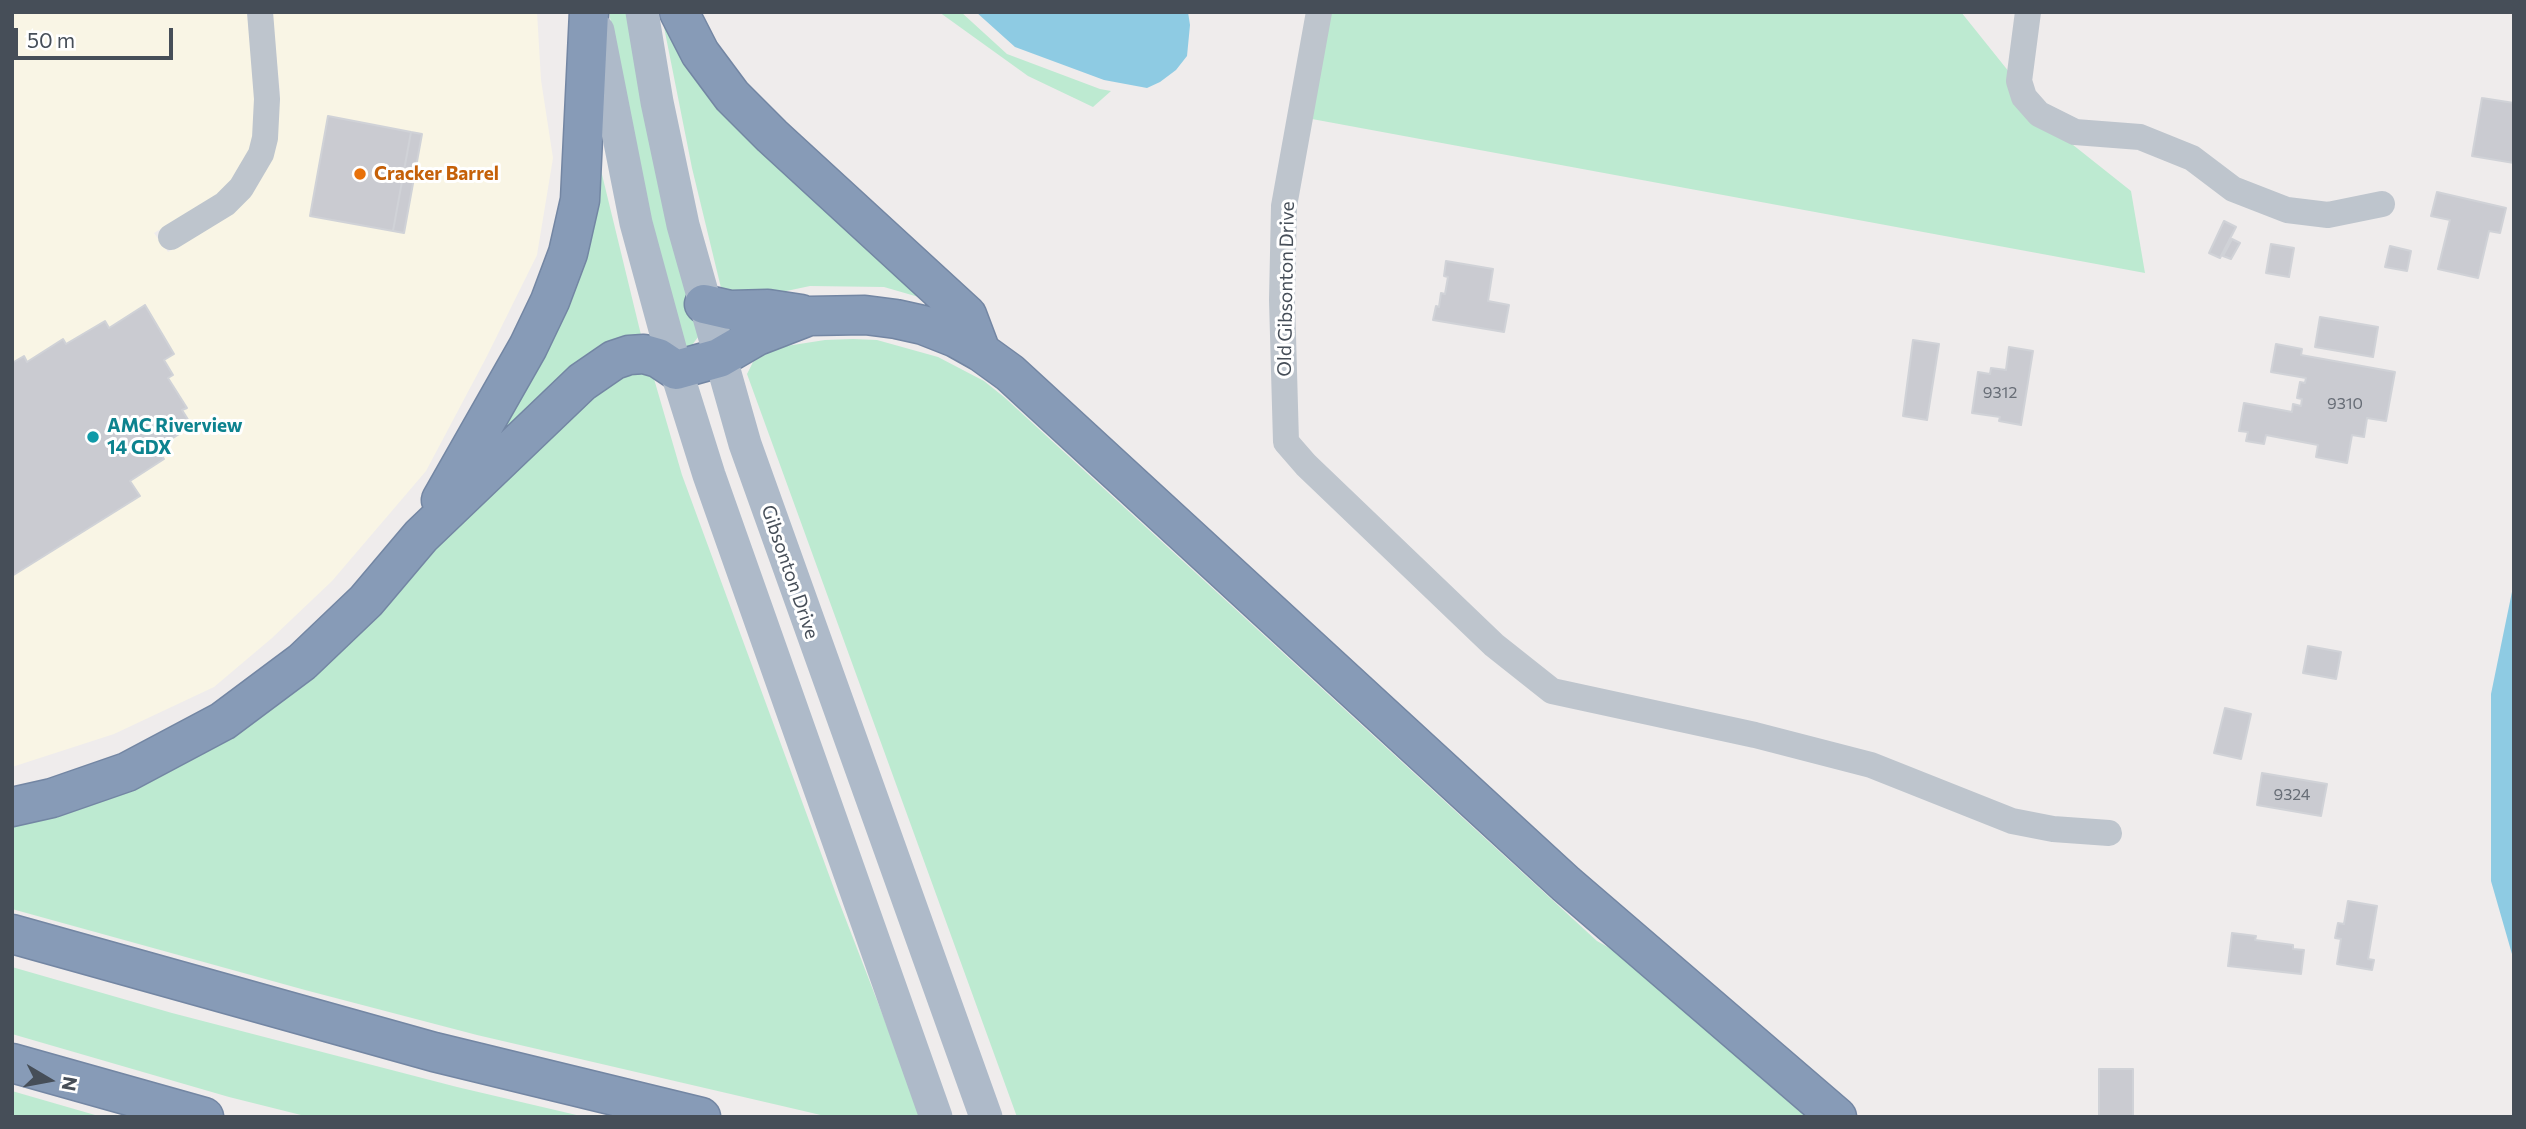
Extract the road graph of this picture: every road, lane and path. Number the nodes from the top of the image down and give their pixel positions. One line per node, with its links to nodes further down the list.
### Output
1 (260, 12): 9 (street)
2 (589, 12): 15 (highway)
3 (595, 12): 14 (main road)
4 (642, 12): 10 (main road, Gibsonton Drive)
5 (679, 12): 12 (highway)
6 (1319, 12): 17 (street, Old Gibsonton Drive)
7 (2028, 12): 8 (street)
8 (2382, 204)
9 (171, 237)
10 (704, 304): 11 (highway); 13 (main road, Gibsonton Drive)
11 (809, 316): 12 (highway); 13 (highway)
12 (981, 352): 24 (highway)
13 (719, 358): 14 (highway); 21 (main road, Gibsonton Drive)
14 (676, 370): 15 (highway); 20 (main road)
15 (421, 536): 16 (highway)
16 (12, 807)
17 (2109, 833)
18 (12, 934): 23 (highway)
19 (12, 1063): 22 (highway)
20 (932, 1107)
21 (983, 1109)
22 (204, 1117)
23 (701, 1117)
24 (1837, 1117)

